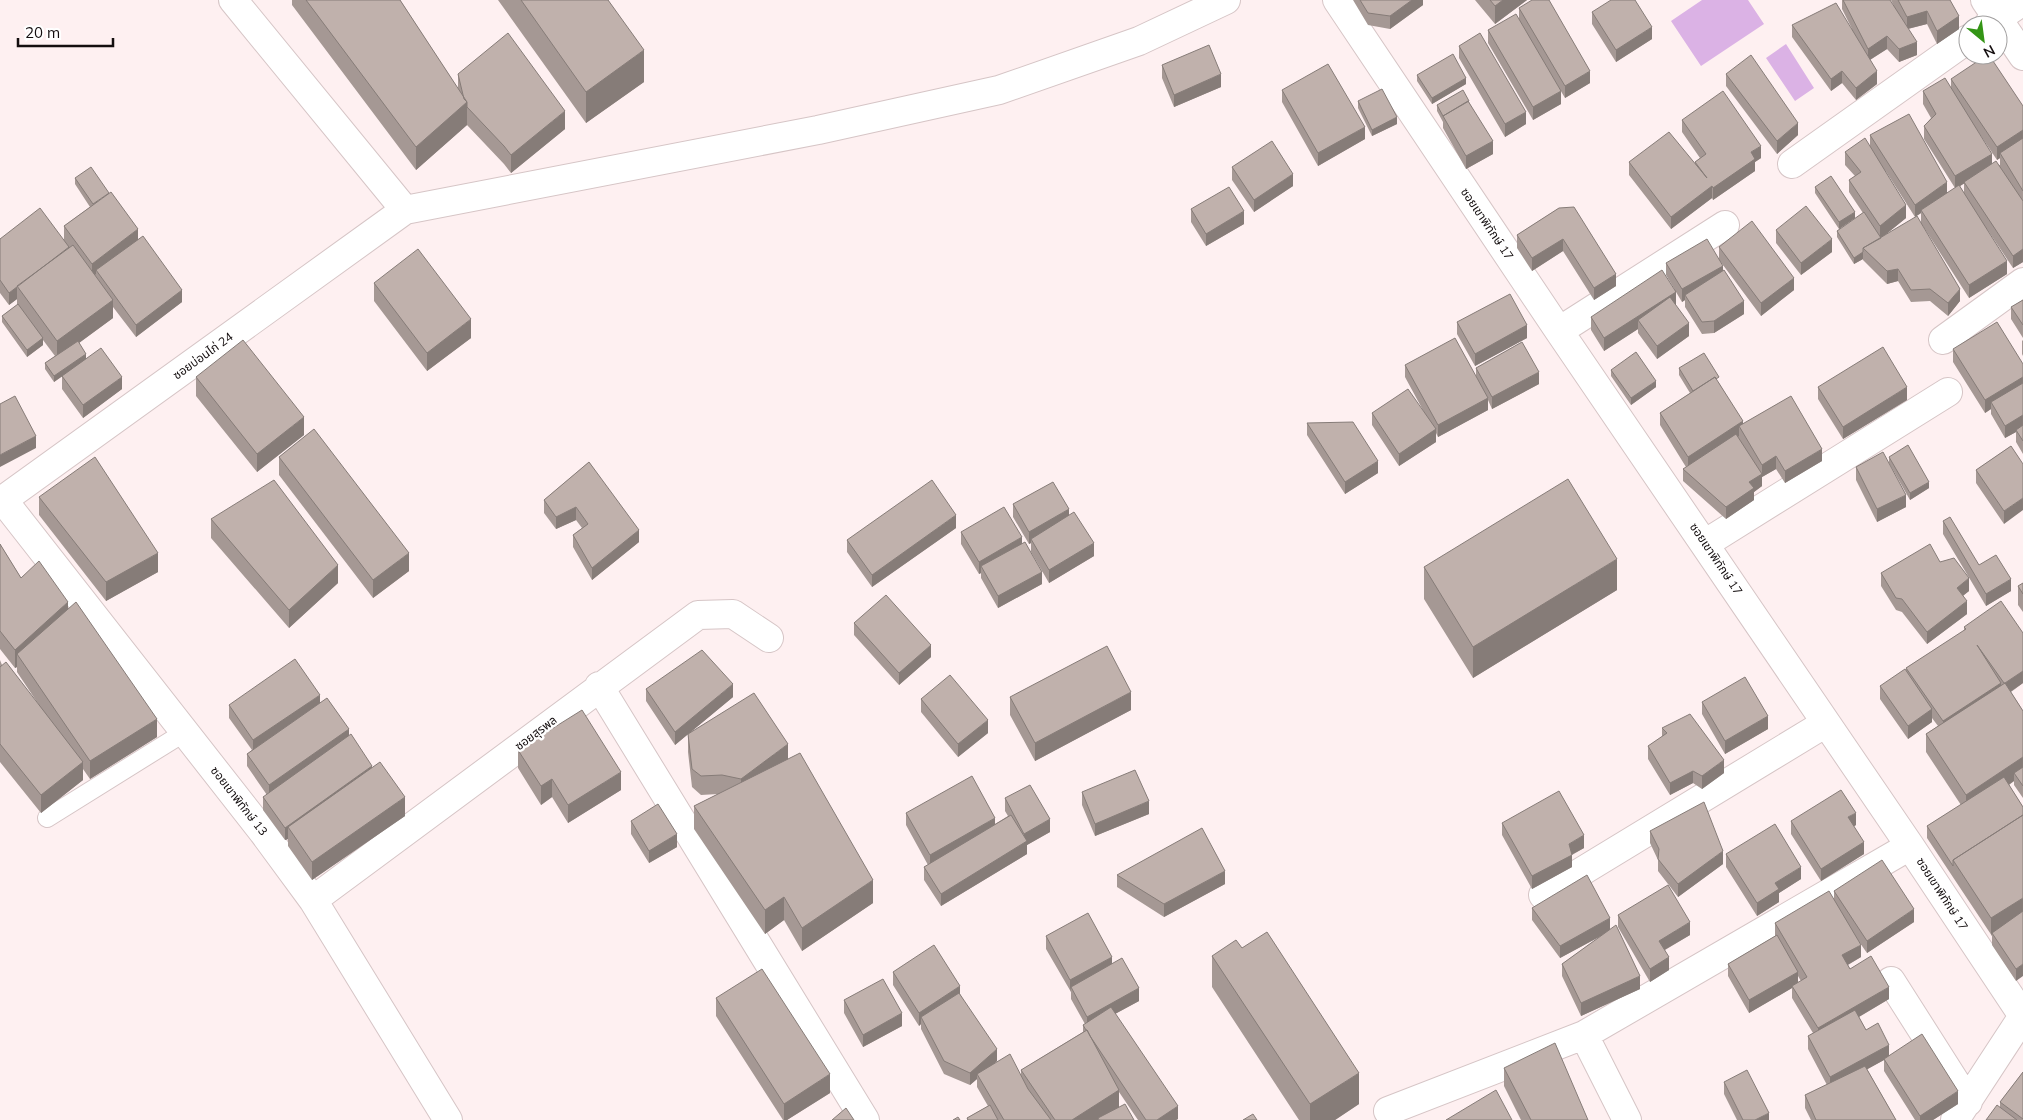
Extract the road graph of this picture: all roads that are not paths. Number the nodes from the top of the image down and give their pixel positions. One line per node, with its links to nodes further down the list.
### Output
1 (233, 0): 10 (street)
2 (1226, 0): 10 (street)
3 (1337, 0): 13 (street, ซอยเขาพิทักษ์ 17)
4 (2023, 1): 5 (street)
5 (1990, 15)
6 (2008, 37): 8 (street)
7 (1958, 47): 9 (street)
8 (2023, 56)
9 (1792, 164)
10 (405, 210): 16 (street, ซอยบ่อนไก่ 24)
11 (1725, 225): 13 (street)
12 (2023, 282): 14 (street)
13 (1559, 331): 17 (street, ซอยเขาพิทักษ์ 17)
14 (1943, 340)
15 (1948, 392): 17 (street)
16 (2, 501): 21 (street, ซอยเขาพิทักษ์ 13)
17 (1706, 544): 20 (street, ซอยเขาพิทักษ์ 17)
18 (769, 638): 19 (street, ซอยสุรพล)
19 (599, 686): 25 (street, ซอยสุรพล); 32 (street)
20 (1826, 723): 23 (street, ซอยเขาพิทักษ์ 17); 24 (street)
21 (185, 732): 22 (lane); 25 (street, ซอยเขาพิทักษ์ 13)
22 (47, 818)
23 (1910, 846): 27 (street, ซอยเขาพิทักษ์ 17); 28 (street)
24 (1544, 895)
25 (313, 900): 31 (street, ซอยเขาพิทักษ์ 13)
26 (1891, 981): 30 (street)
27 (2023, 1016): 30 (street, ซอยเขาพิทักษ์ 17)
28 (1584, 1035): 29 (street); 33 (street)
29 (1388, 1111)
30 (1961, 1111)
31 (448, 1120)
32 (865, 1120)
33 (1628, 1120)

